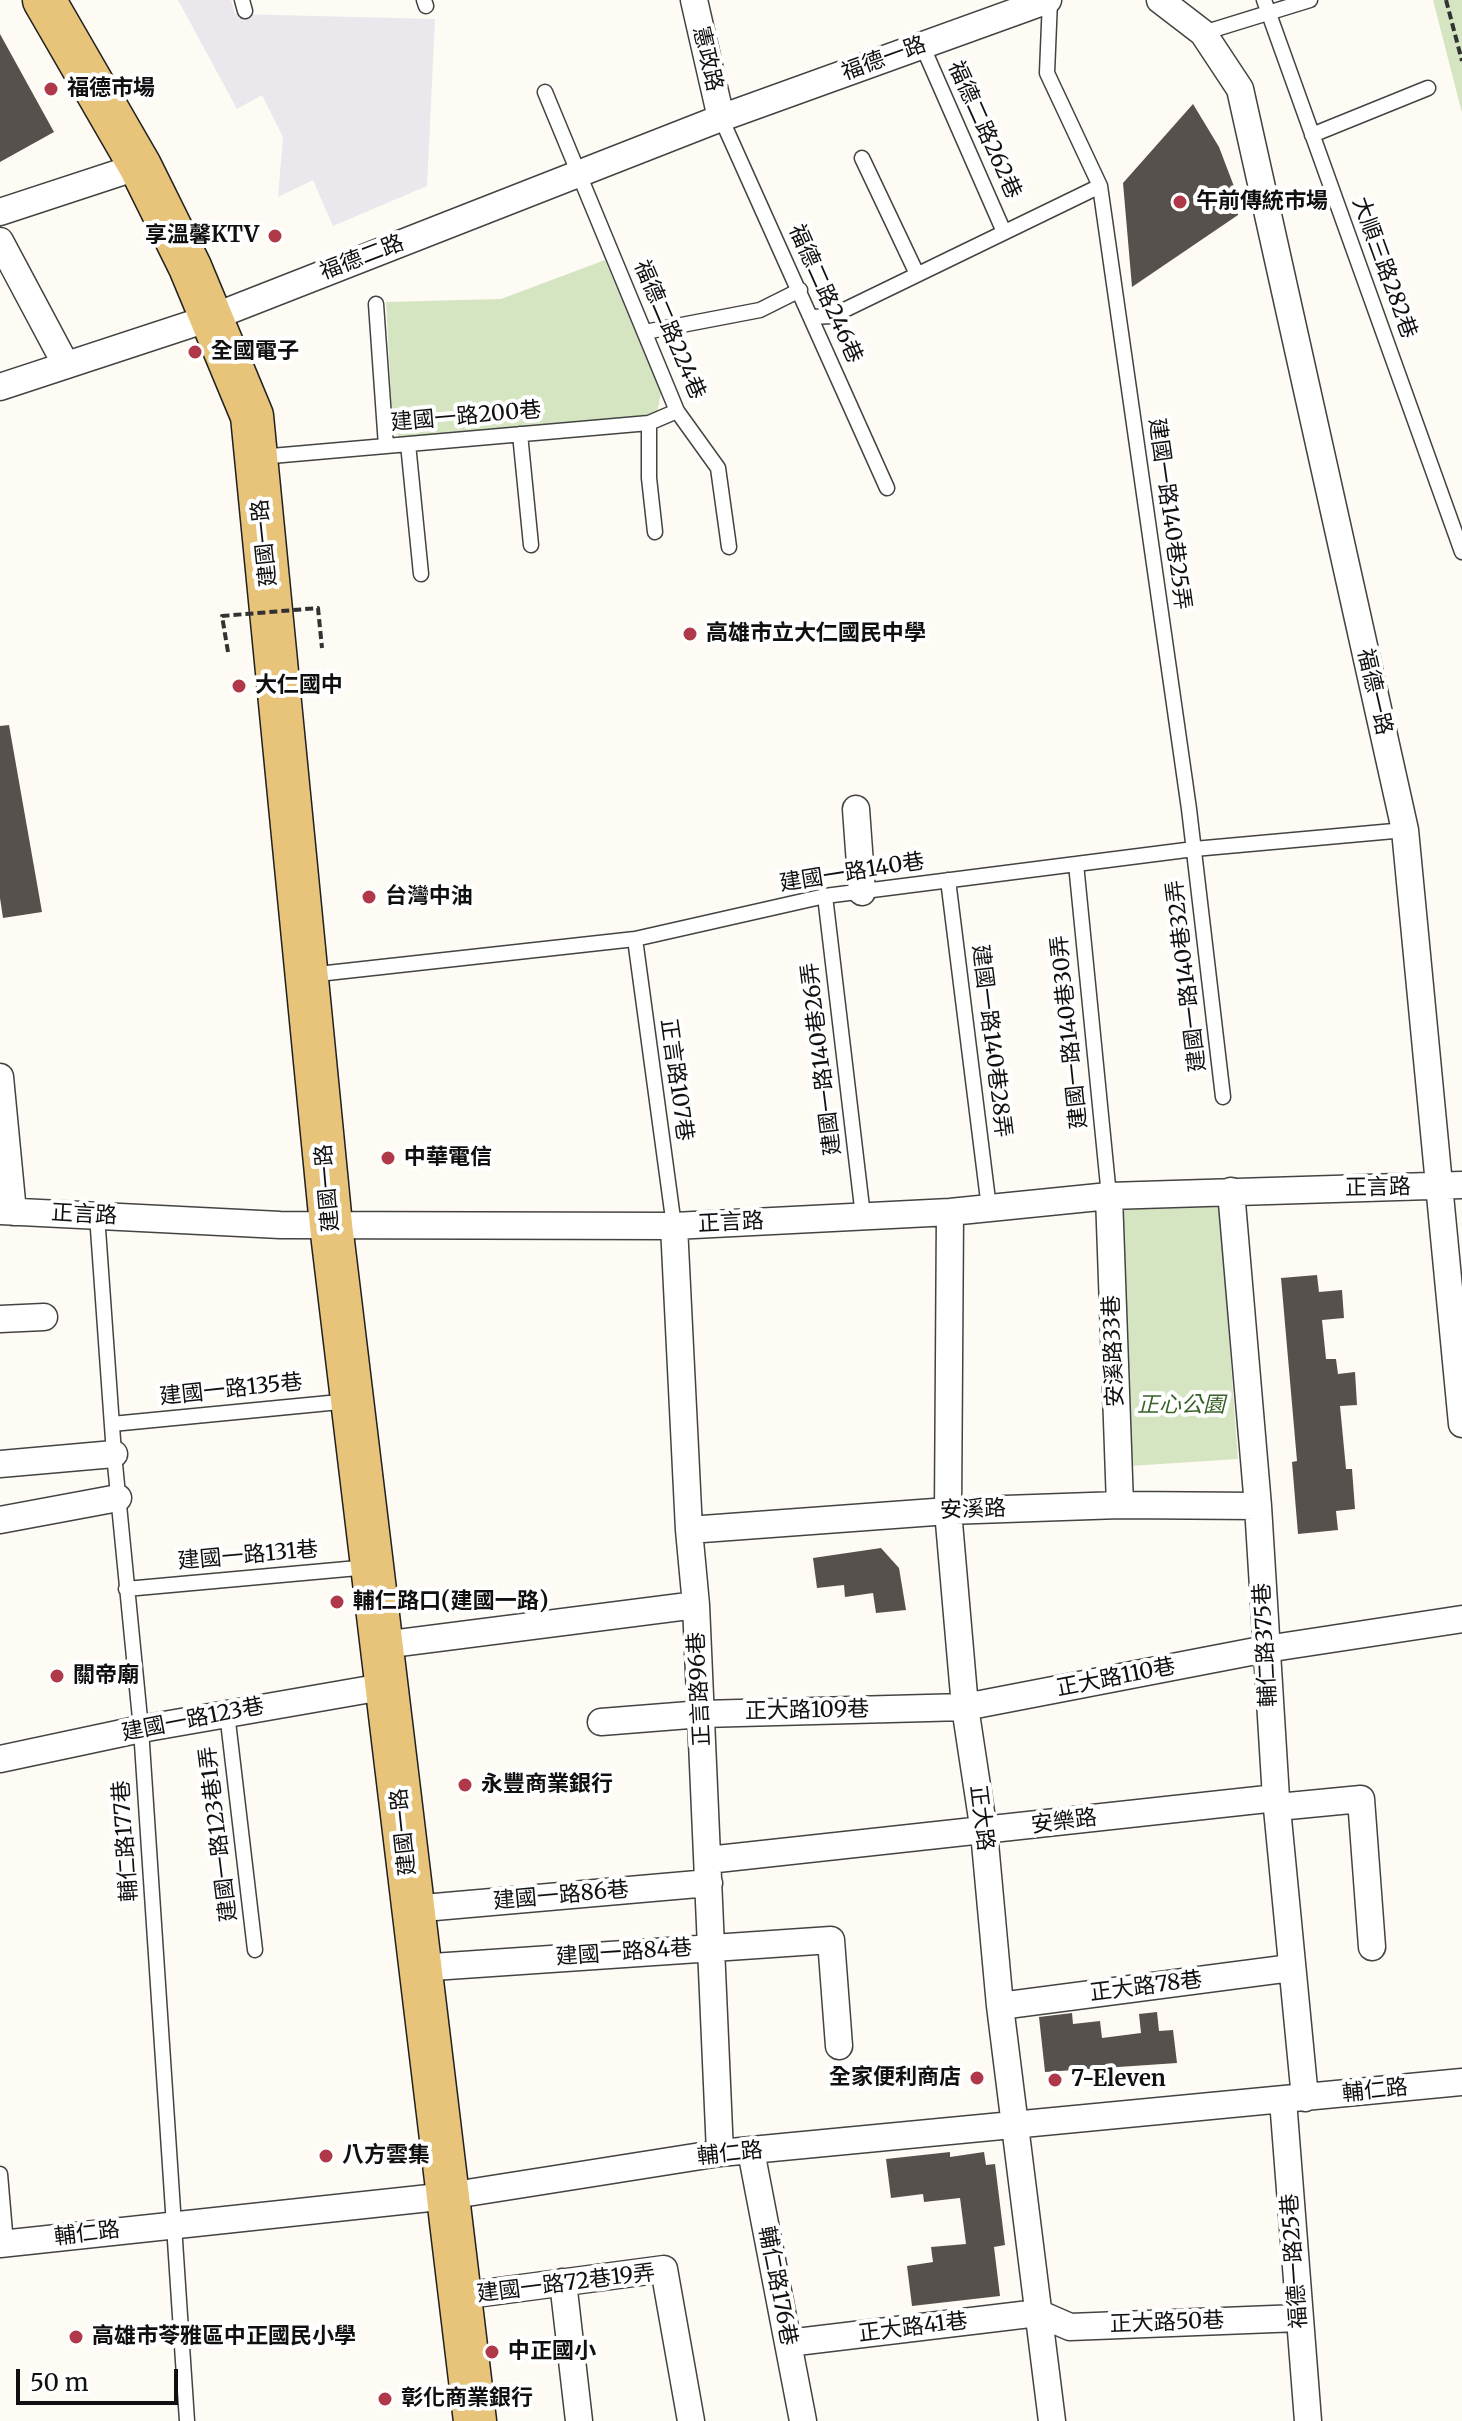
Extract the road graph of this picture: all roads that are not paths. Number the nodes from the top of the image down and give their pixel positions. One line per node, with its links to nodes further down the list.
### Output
1 (44, 0): 14 (main road, 建國一路)
2 (694, 0): 11 (street, 憲政路)
3 (1049, 0): 8 (street, 福德一路); 16 (lane, 建國一路140巷25弄)
4 (1160, 0): 7 (street, 福德一路)
5 (1310, 0): 6 (lane)
6 (1266, 6): 7 (lane); 12 (lane, 大順三路282巷)
7 (1203, 33): 41 (street, 福德一路)
8 (922, 45): 11 (street, 福德一路); 18 (lane, 福德二路262巷)
9 (1428, 88): 12 (lane)
10 (545, 92): 15 (lane, 福德二路224巷)
11 (721, 118): 15 (street, 福德二路); 21 (lane, 福德二路246巷)
12 (1312, 135): 38 (lane, 大順三路282巷)
13 (862, 158): 20 (lane)
14 (140, 166): 17 (street); 23 (main road, 建國一路)
15 (580, 173): 23 (street, 福德二路); 25 (lane, 福德二路224巷)
16 (1100, 186): 18 (lane); 42 (lane, 建國一路140巷25弄)
17 (0, 212)
18 (1004, 232): 20 (lane)
19 (0, 241): 26 (street)
20 (917, 274): 24 (lane)
21 (800, 290): 24 (lane, 福德二路246巷); 25 (lane)
22 (376, 304): 32 (lane)
23 (213, 317): 26 (street, 福德二路); 33 (main road, 建國一路)
24 (812, 317): 34 (lane, 福德二路246巷)
25 (645, 332): 28 (lane, 福德二路224巷)
26 (66, 365): 27 (street, 福德二路)
27 (0, 387)
28 (677, 411): 29 (lane, 建國一路200巷); 37 (lane, 福德二路224巷)
29 (649, 423): 30 (lane, 建國一路200巷); 35 (lane)
30 (520, 434): 31 (lane, 建國一路200巷); 36 (lane)
31 (408, 444): 32 (lane, 建國一路200巷); 39 (lane)
32 (386, 446): 33 (lane, 建國一路200巷)
33 (256, 457): 48 (main road, 建國一路)
34 (887, 488)
35 (655, 532)
36 (531, 545)
37 (729, 547)
38 (1462, 552)
39 (421, 574)
40 (856, 809): 45 (street)
41 (1405, 830): 42 (lane, 建國一路140巷); 51 (street, 福德一路)
42 (1194, 849): 43 (lane, 建國一路140巷); 50 (lane, 建國一路140巷32弄)
43 (1076, 864): 44 (lane, 建國一路140巷); 53 (lane, 建國一路140巷30弄)
44 (948, 880): 45 (lane, 建國一路140巷); 54 (lane, 建國一路140巷28弄)
45 (862, 892): 46 (lane, 建國一路140巷)
46 (825, 896): 47 (lane, 建國一路140巷); 58 (lane, 建國一路140巷26弄)
47 (635, 939): 48 (lane, 建國一路140巷); 60 (lane, 正言路107巷)
48 (308, 975): 59 (main road, 建國一路)
49 (0, 1077): 55 (street)
50 (1223, 1097)
51 (1449, 1186): 52 (street, 正言路); 65 (street, 福德一路)
52 (1231, 1191): 53 (street, 正言路); 70 (street, 輔仁路375巷)
53 (1109, 1196): 54 (street, 正言路); 69 (street, 安溪路33巷)
54 (989, 1208): 56 (street, 正言路)
55 (7, 1211): 57 (street, 正言路)
56 (950, 1212): 58 (street, 正言路); 71 (street, 正大路)
57 (97, 1215): 59 (street, 正言路); 64 (lane, 輔仁路177巷)
58 (863, 1216): 60 (street, 正言路)
59 (331, 1225): 60 (street, 正言路); 63 (main road, 建國一路)
60 (674, 1226): 73 (street, 正言路96巷)
61 (44, 1317): 62 (street)
62 (0, 1319)
63 (354, 1400): 64 (lane, 建國一路135巷); 74 (main road, 建國一路)
64 (112, 1424): 66 (lane, 輔仁路177巷)
65 (1462, 1424)
66 (114, 1454): 67 (street); 68 (lane, 輔仁路177巷)
67 (0, 1464)
68 (118, 1498): 72 (street); 75 (lane, 輔仁路177巷)
69 (1120, 1505): 70 (street, 安溪路); 71 (street, 安溪路)
70 (1258, 1506): 79 (street, 輔仁路375巷)
71 (948, 1511): 73 (street, 安溪路); 81 (street, 正大路)
72 (0, 1520)
73 (689, 1530): 76 (street, 正言路96巷)
74 (374, 1566): 75 (lane, 建國一路131巷); 78 (main road, 建國一路)
75 (126, 1589): 85 (lane, 輔仁路177巷)
76 (696, 1605): 78 (street); 83 (street, 正言路96巷)
77 (1462, 1619): 79 (street, 正大路110巷)
78 (383, 1645): 80 (main road, 建國一路)
79 (1266, 1649): 81 (street, 正大路110巷); 87 (street, 輔仁路375巷)
80 (388, 1686): 82 (street, 建國一路123巷); 90 (main road, 建國一路)
81 (965, 1707): 83 (street, 正大路109巷); 88 (street, 正大路)
82 (227, 1713): 85 (street, 建國一路123巷); 93 (lane, 建國一路123巷1弄)
83 (702, 1714): 84 (street, 正大路109巷); 89 (street, 正言路96巷)
84 (601, 1722)
85 (141, 1729): 86 (street, 建國一路123巷); 105 (lane, 輔仁路177巷)
86 (0, 1759)
87 (1277, 1802): 88 (street, 安樂路); 91 (street, 安樂路); 95 (street, 輔仁路375巷)
88 (984, 1832): 89 (street, 安樂路); 96 (street, 正大路)
89 (708, 1872): 90 (street, 建國一路86巷); 92 (street, 正言路96巷)
90 (412, 1909): 94 (main road, 建國一路)
91 (1372, 1947)
92 (712, 1948): 94 (street, 建國一路84巷); 97 (street, 建國一路84巷); 102 (street, 正言路96巷)
93 (255, 1950)
94 (418, 1968): 104 (main road, 建國一路)
95 (1291, 1968): 96 (street, 正大路78巷); 99 (street, 輔仁路375巷)
96 (1000, 2006): 100 (street, 正大路)
97 (839, 2046)
98 (1462, 2082): 99 (street, 輔仁路)
99 (1294, 2099): 100 (street, 輔仁路); 110 (street, 福德一路25巷)
100 (1016, 2128): 101 (street, 輔仁路); 109 (street, 正大路)
101 (751, 2151): 102 (street, 輔仁路); 111 (street, 輔仁路176巷)
102 (720, 2153): 104 (street, 輔仁路)
103 (0, 2174): 106 (lane)
104 (448, 2196): 105 (street, 輔仁路); 108 (main road, 建國一路)
105 (172, 2224): 106 (street, 輔仁路); 112 (lane, 輔仁路177巷)
106 (3, 2244)
107 (563, 2282): 108 (street, 建國一路72巷19弄); 114 (street); 115 (street, 建國一路72巷19弄)
108 (461, 2296): 113 (main road, 建國一路)
109 (1038, 2313): 110 (street, 正大路50巷); 111 (street, 正大路41巷); 117 (street, 正大路)
110 (1299, 2318): 118 (street, 福德一路25巷)
111 (788, 2343): 116 (street, 輔仁路176巷)
112 (187, 2421)
113 (475, 2421)
114 (579, 2421)
115 (691, 2421)
116 (803, 2421)
117 (1052, 2421)
118 (1308, 2421)

